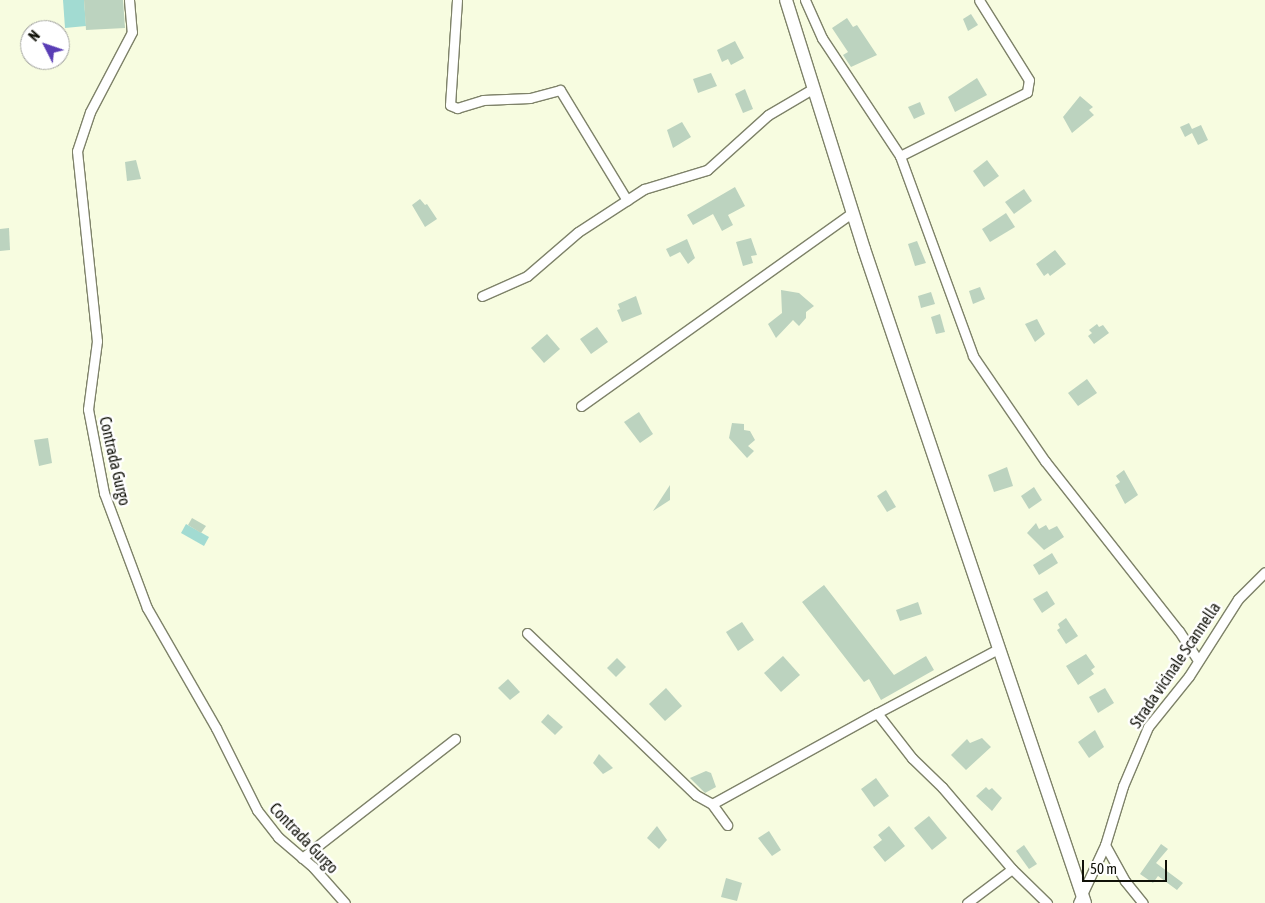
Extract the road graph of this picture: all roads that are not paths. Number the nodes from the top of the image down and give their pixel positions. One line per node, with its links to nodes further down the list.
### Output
1 (129, 0): 21 (street, Contrada Gurgo)
2 (457, 0): 8 (street)
3 (786, 0): 6 (main road)
4 (805, 0): 7 (street)
5 (980, 0): 7 (street)
6 (814, 88): 8 (street); 9 (main road)
7 (900, 156): 15 (street)
8 (627, 200): 10 (street)
9 (853, 212): 11 (street); 14 (main road)
10 (482, 296)
11 (581, 406)
12 (1265, 572): 15 (street, Strada vicinale Scannella)
13 (527, 633): 18 (street)
14 (998, 649): 16 (street); 23 (main road)
15 (1197, 659): 20 (street, Strada vicinale Scannella)
16 (877, 713): 18 (street); 22 (street)
17 (455, 739): 21 (street)
18 (712, 804): 19 (street)
19 (727, 825)
20 (1105, 846): 23 (street, Strada vicinale Scannella); 27 (street)
21 (302, 858): 24 (street, Contrada Gurgo)
22 (1012, 869): 25 (street); 26 (street)
23 (1082, 900)
24 (345, 903)
25 (967, 903)
26 (1047, 903)
27 (1143, 903)

